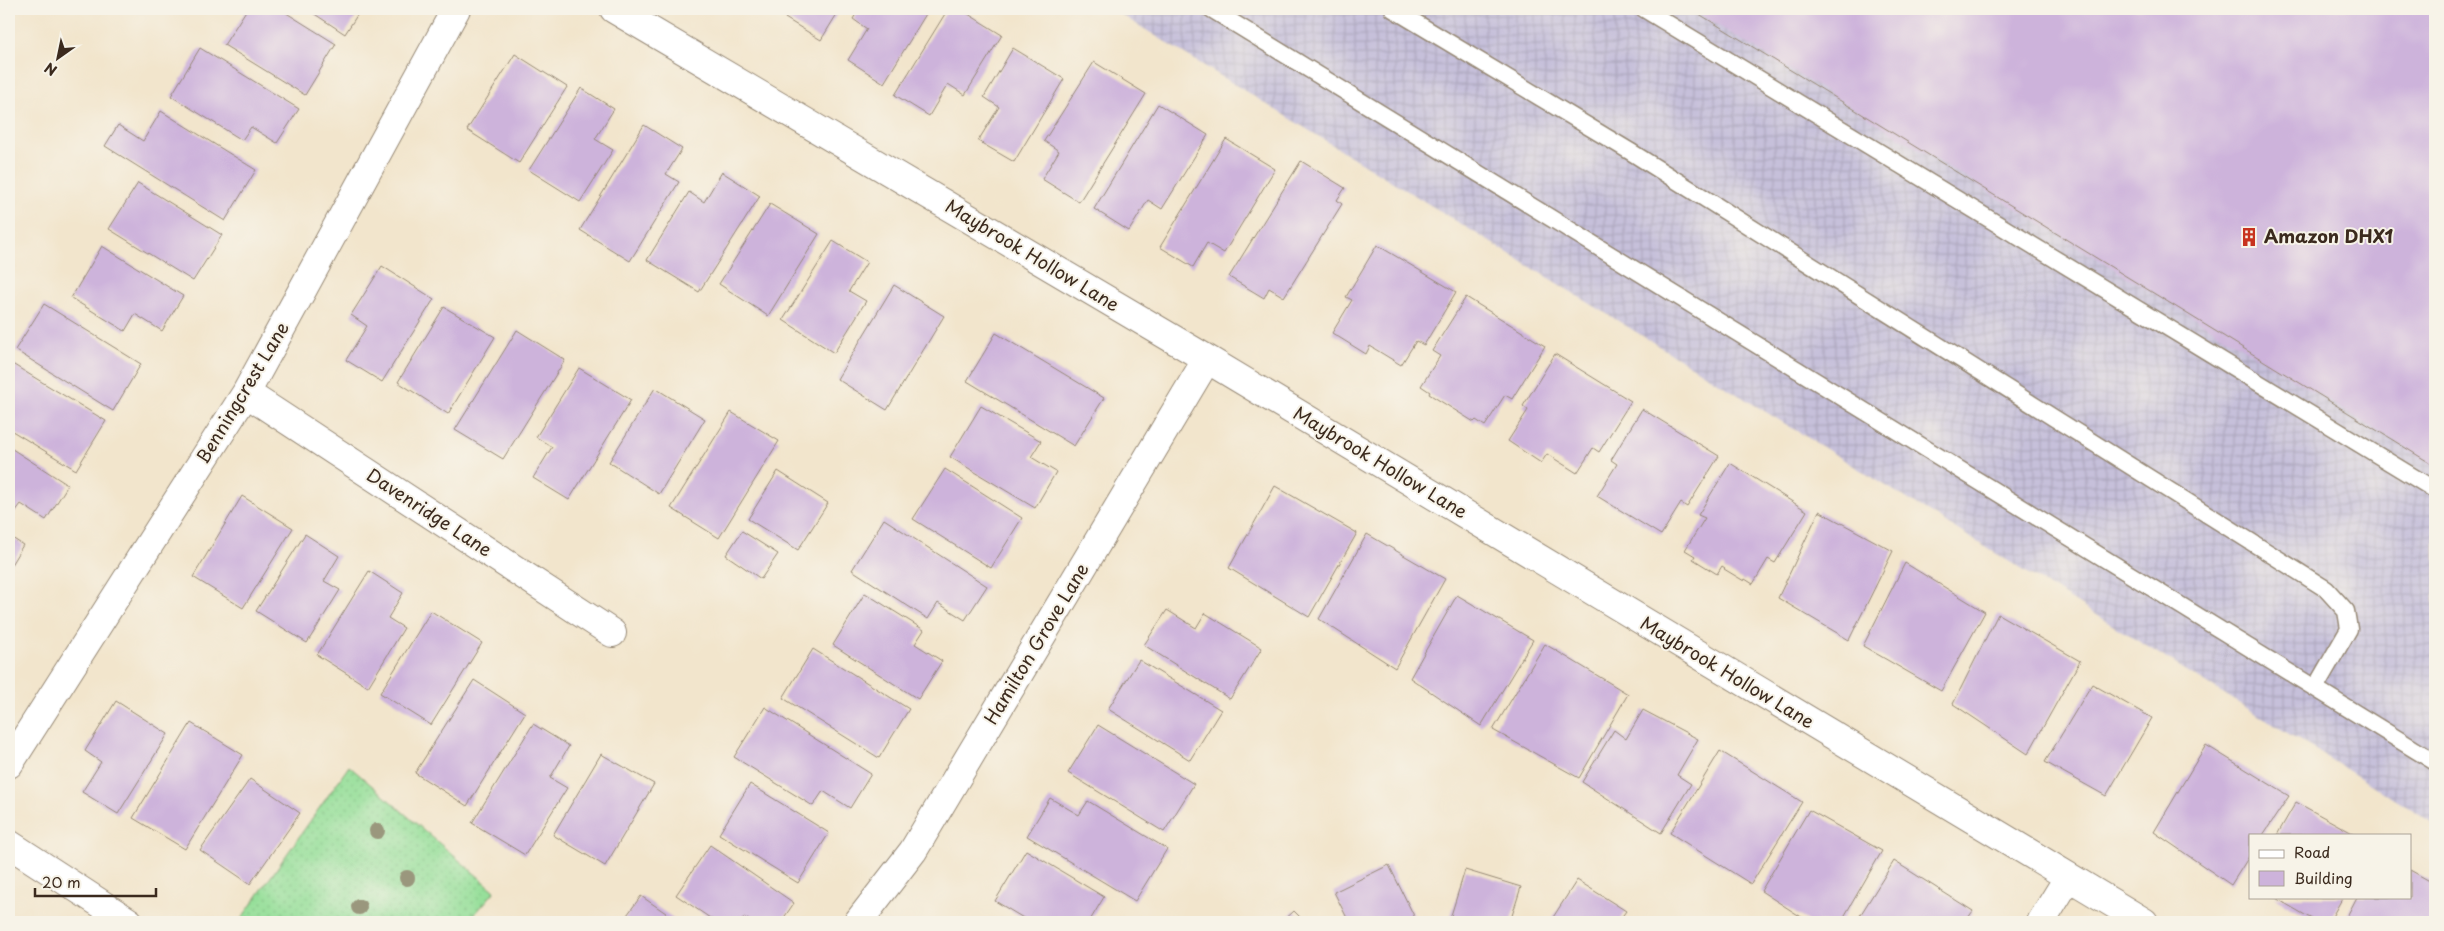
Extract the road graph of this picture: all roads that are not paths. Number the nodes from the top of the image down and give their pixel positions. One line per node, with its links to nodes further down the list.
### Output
1 (456, 9): 7 (street, Benningcrest Lane)
2 (614, 9): 6 (street, Maybrook Hollow Lane)
3 (1211, 9): 10 (lane)
4 (1393, 9): 10 (lane)
5 (1644, 9): 8 (lane)
6 (1207, 359): 14 (street, Maybrook Hollow Lane); 16 (street, Hamilton Grove Lane)
7 (246, 393): 9 (street, Davenridge Lane); 12 (street, Benningcrest Lane)
8 (2435, 490)
9 (612, 633)
10 (2315, 688): 11 (lane)
11 (2435, 762)
12 (9, 764)
13 (9, 844): 15 (street)
14 (2068, 878): 17 (street); 18 (street, Maybrook Hollow Lane)
15 (129, 922)
16 (858, 922)
17 (2041, 922)
18 (2144, 922)

